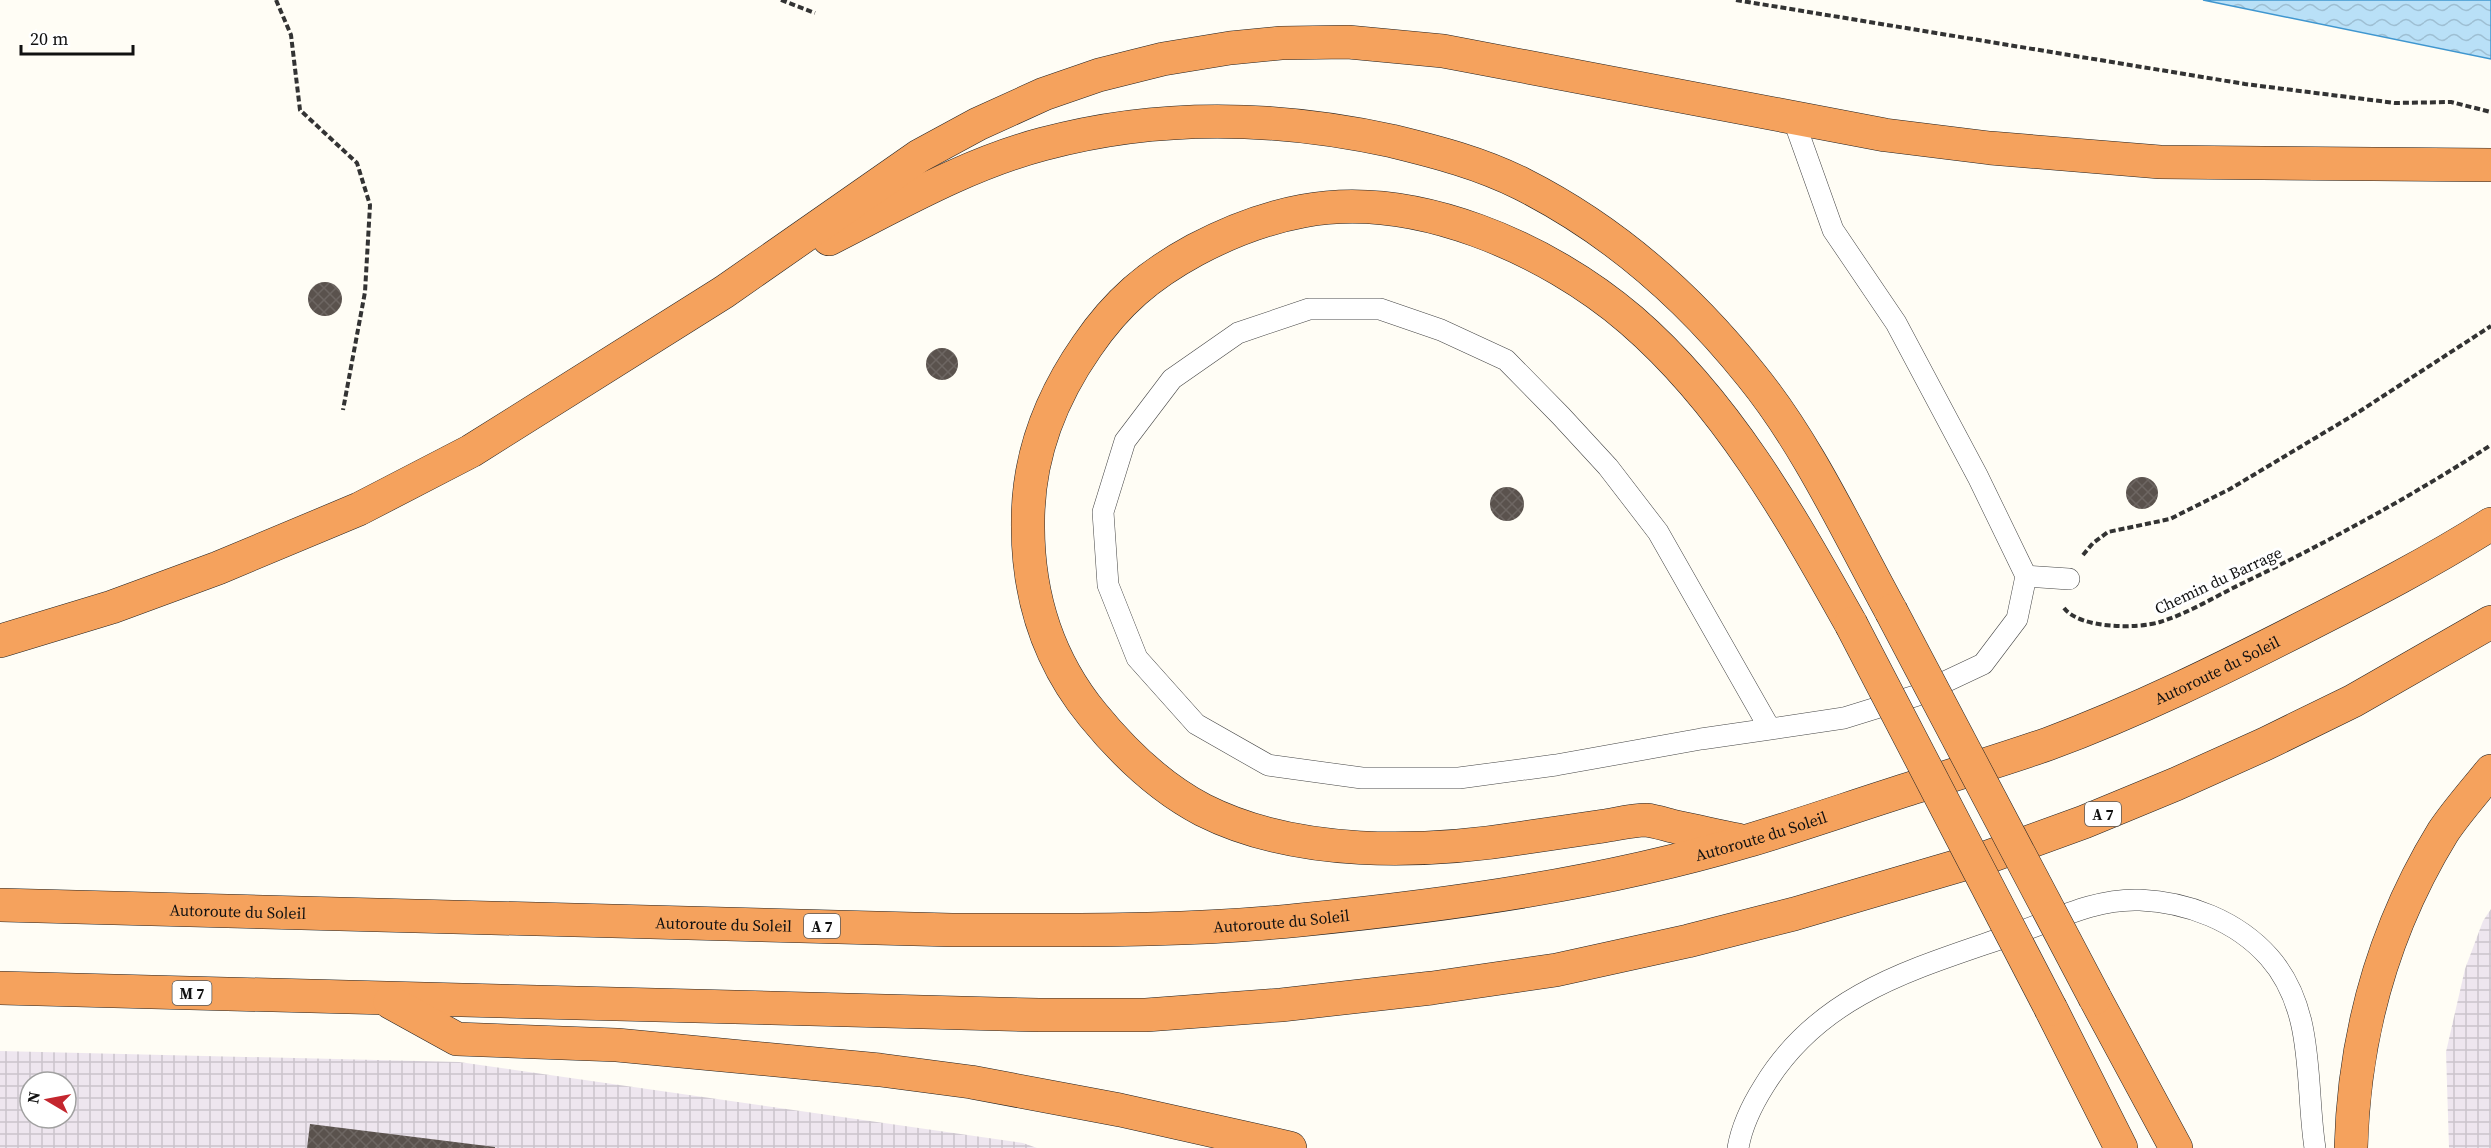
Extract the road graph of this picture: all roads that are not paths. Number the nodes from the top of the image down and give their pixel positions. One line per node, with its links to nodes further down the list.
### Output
1 (1793, 118): 2 (highway); 3 (highway); 5 (lane)
2 (2491, 165)
3 (724, 292): 8 (highway); 18 (highway, bridge)
4 (2491, 524): 11 (highway, Autoroute du Soleil / A 7)
5 (2026, 576): 6 (lane); 9 (lane)
6 (2069, 579)
7 (2491, 622): 14 (highway, A 7)
8 (0, 641)
9 (1770, 729): 9 (lane)
10 (2491, 771): 20 (highway)
11 (1746, 842): 12 (highway, Autoroute du Soleil / A 7); 17 (highway, bridge)
12 (0, 905)
13 (0, 988): 14 (highway, M 7)
14 (384, 998): 15 (highway)
15 (1290, 1148)
16 (1738, 1148): 19 (lane)
17 (2121, 1148)
18 (2176, 1148)
19 (2315, 1148)
20 (2351, 1148)

